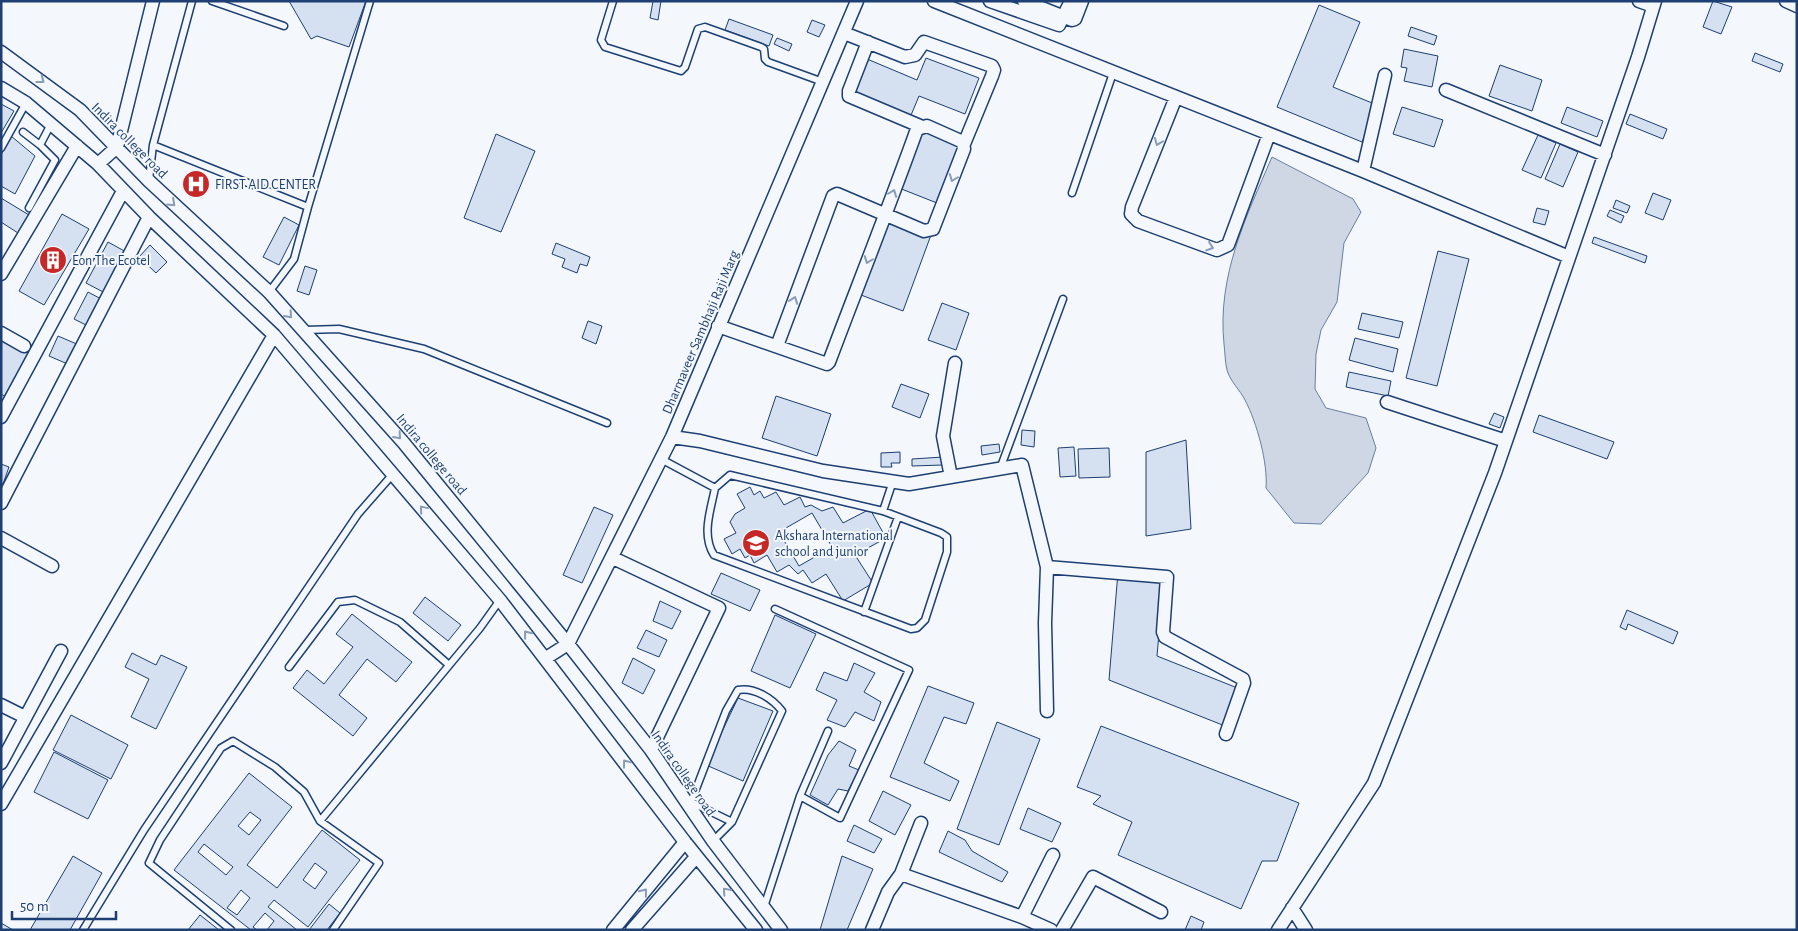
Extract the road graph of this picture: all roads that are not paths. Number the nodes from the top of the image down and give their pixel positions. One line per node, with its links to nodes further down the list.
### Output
1 (152, 1): 36 (street)
2 (192, 1): 34 (lane)
3 (212, 1): 17 (lane)
4 (370, 1): 44 (lane)
5 (614, 1): 23 (lane)
6 (857, 1): 18 (street, Dharmaveer Sambhaji Raji Marg)
7 (934, 1): 21 (street)
8 (990, 1): 16 (street)
9 (1024, 1): 16 (street)
10 (1071, 1): 16 (street)
11 (1082, 1): 16 (street)
12 (1639, 1): 14 (street)
13 (1786, 1): 15 (street)
14 (1654, 4): 38 (street)
15 (1797, 6)
16 (1064, 17)
17 (284, 26)
18 (844, 33): 19 (street); 23 (street, Dharmaveer Sambhaji Raji Marg)
19 (868, 42): 29 (street); 32 (street)
20 (1, 52): 36 (street, Indira college road, one-way to 36)
21 (1114, 72): 26 (street); 43 (lane)
22 (1385, 75): 40 (street)
23 (823, 82): 52 (street, Dharmaveer Sambhaji Raji Marg)
24 (1, 88): 27 (street)
25 (1446, 90): 38 (street)
26 (1176, 97): 31 (street); 31 (street, one-way to 31)
27 (26, 103): 28 (street); 37 (lane)
28 (52, 124): 33 (lane); 35 (street)
29 (920, 126): 32 (street); 46 (street, one-way to 29)
30 (24, 132): 33 (lane)
31 (1269, 134): 40 (street)
32 (964, 144): 46 (street, one-way to 46)
33 (40, 145): 45 (lane)
34 (153, 145): 41 (lane); 44 (lane)
35 (76, 146): 39 (street); 49 (street)
36 (117, 147): 39 (street); 41 (street, Indira college road)
37 (1, 148)
38 (1605, 154): 48 (street)
39 (98, 164): 42 (street)
40 (1363, 171): 48 (street)
41 (149, 181): 50 (street, Indira college road, one-way to 50)
42 (123, 191): 47 (street); 60 (street)
43 (1072, 192)
44 (308, 207): 50 (lane)
45 (29, 208)
46 (885, 214): 57 (street, one-way to 57); 57 (street, one-way to 46)
47 (149, 217): 55 (street); 70 (street)
48 (1569, 257): 63 (street)
49 (1, 274)
50 (268, 292): 53 (street, Indira college road, one-way to 53)
51 (1063, 299): 65 (lane)
52 (718, 326): 57 (street); 62 (street, Dharmaveer Sambhaji Raji Marg)
53 (303, 330): 61 (lane); 80 (street, Indira college road, one-way to 80)
54 (1, 334): 56 (street)
55 (274, 335): 66 (street); 93 (street)
56 (24, 346)
57 (777, 346)
58 (955, 363): 67 (street)
59 (1387, 402): 63 (street)
60 (1, 417)
61 (607, 423)
62 (672, 437): 64 (street, Dharmaveer Sambhaji Raji Marg); 68 (street)
63 (1506, 441): 103 (street)
64 (661, 459): 69 (lane); 74 (street, Dharmaveer Sambhaji Raji Marg)
65 (1000, 469): 67 (street); 76 (street)
66 (393, 474): 77 (street, one-way to 66); 106 (lane)
67 (951, 477): 68 (street)
68 (893, 482): 71 (lane)
69 (716, 488): 71 (lane); 79 (lane)
70 (1, 503)
71 (883, 511): 72 (lane)
72 (898, 517): 79 (lane); 79 (lane)
73 (1, 538): 75 (street)
74 (613, 558): 80 (street, Dharmaveer Sambhaji Raji Marg); 90 (street)
75 (52, 566)
76 (1047, 567): 86 (street); 89 (street)
77 (500, 600): 82 (street, one-way to 77); 83 (lane)
78 (775, 609): 92 (lane)
79 (864, 612)
80 (568, 644): 82 (street, Dharmaveer Sambhaji Raji Marg); 90 (street, Indira college road)
81 (61, 651): 87 (street)
82 (546, 658): 98 (street, one-way to 82)
83 (449, 665): 84 (lane); 94 (lane)
84 (289, 667)
85 (1, 705): 87 (street)
86 (1047, 711)
87 (25, 718): 91 (street)
88 (828, 731): 92 (lane)
89 (1226, 734)
90 (651, 750): 97 (street, Indira college road)
91 (1, 763)
92 (800, 796): 102 (lane)
93 (1, 804)
94 (320, 821): 107 (lane); 108 (lane)
95 (732, 822): 95 (lane); 97 (lane)
96 (921, 824): 101 (street)
97 (713, 841): 102 (street, Indira college road)
98 (685, 842): 100 (street); 109 (street, one-way to 98)
99 (1053, 855): 105 (street)
100 (696, 857): 110 (street); 111 (street, one-way to 100)
101 (901, 874): 105 (street); 113 (street)
102 (763, 908): 112 (street, Indira college road)
103 (1292, 908): 116 (street); 117 (street)
104 (1161, 912): 115 (street)
105 (1022, 916): 114 (street)
106 (83, 930)
107 (231, 930)
108 (333, 930)
109 (613, 930)
110 (632, 930)
111 (756, 930)
112 (781, 930)
113 (872, 930)
114 (1051, 930)
115 (1062, 930)
116 (1278, 930)
117 (1306, 930)

